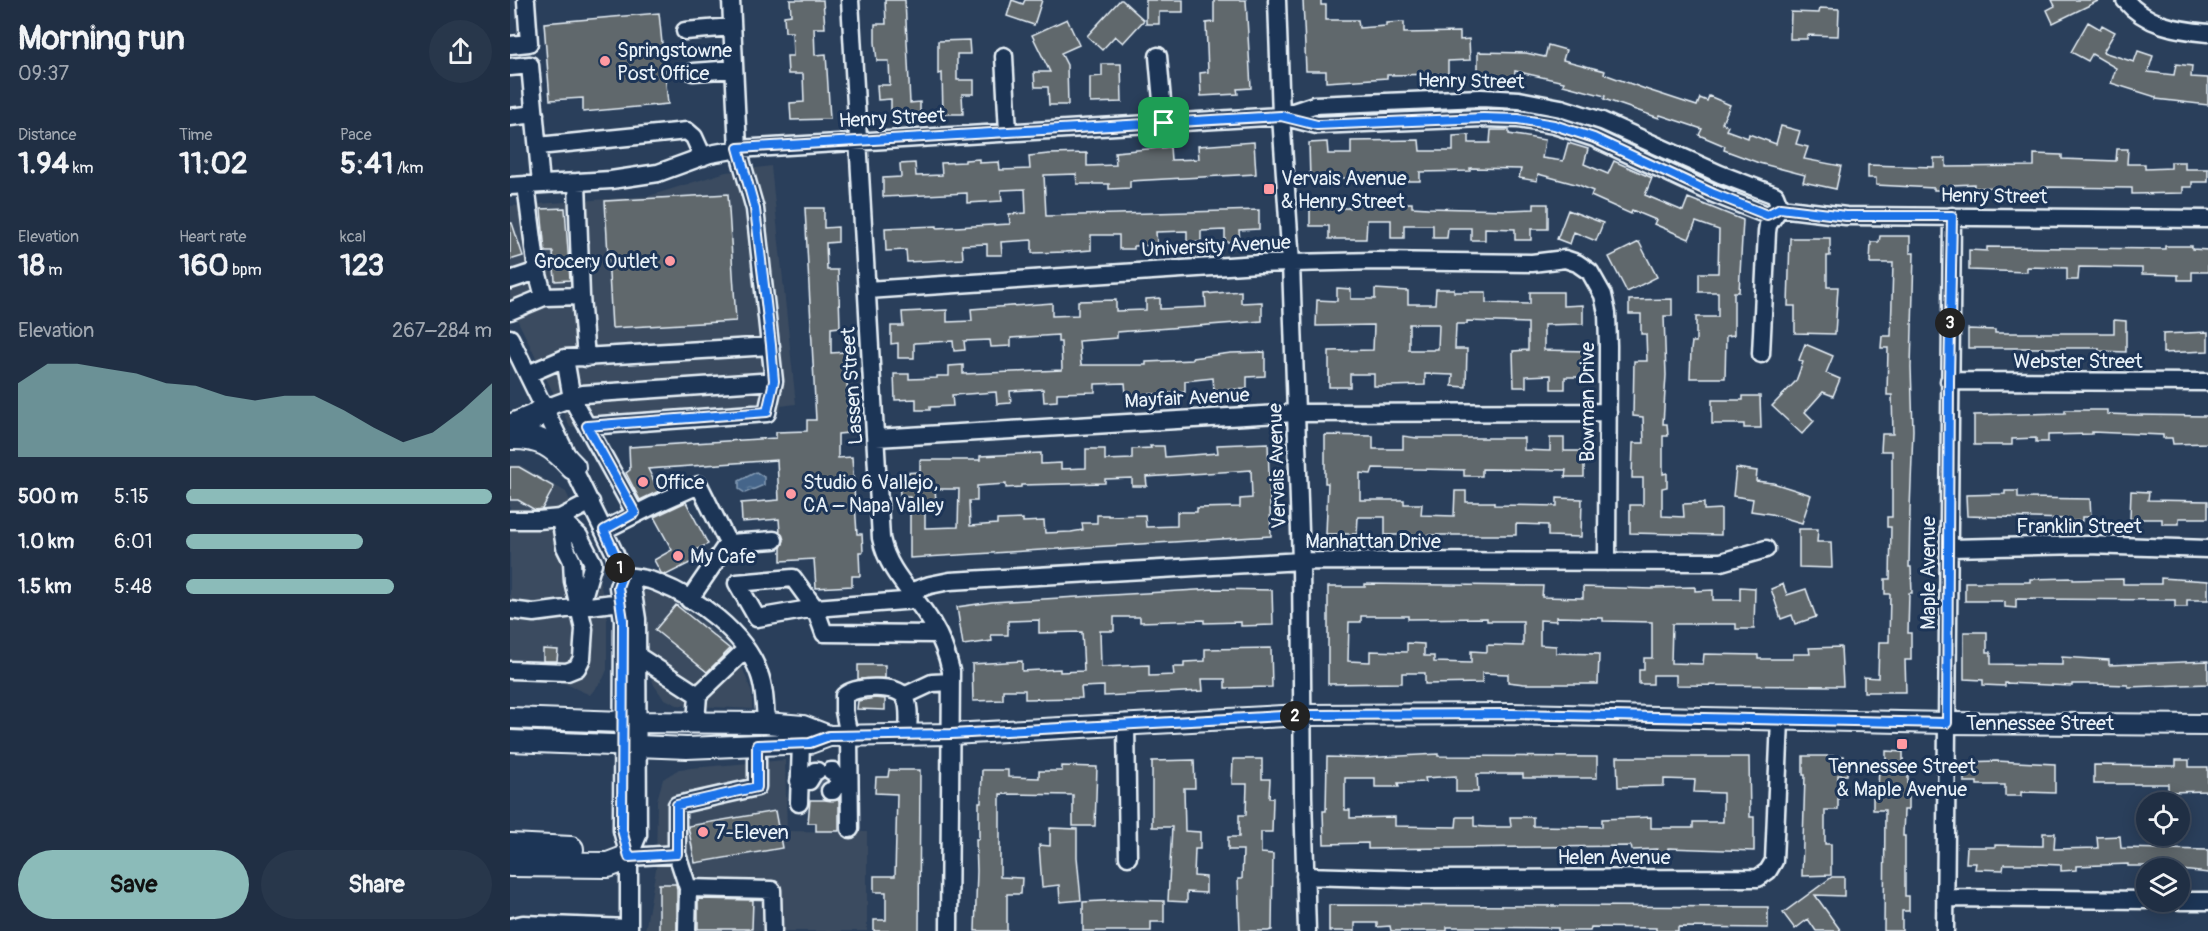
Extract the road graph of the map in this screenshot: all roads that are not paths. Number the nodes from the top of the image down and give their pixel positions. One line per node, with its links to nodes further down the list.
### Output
1 (532, 0): 6 (street)
2 (731, 0): 8 (street)
3 (850, 0): 24 (street, Lassen Street)
4 (1277, 0): 20 (street, Vervais Avenue)
5 (2125, 0): 10 (street)
6 (526, 1): 7 (street); 11 (street)
7 (510, 2)
8 (732, 27): 9 (street); 17 (street)
9 (685, 31)
10 (2208, 33)
11 (529, 43): 12 (street); 15 (street)
12 (510, 45)
13 (1004, 56): 23 (street)
14 (1158, 56): 22 (street)
15 (530, 65): 16 (street); 19 (street)
16 (510, 67)
17 (734, 69): 18 (street); 26 (street)
18 (693, 72)
19 (535, 114): 21 (street); 25 (street)
20 (1281, 116): 22 (street, Henry Street); 30 (street, Henry Street); 34 (street, Vervais Avenue)
21 (510, 117)
22 (1164, 123): 23 (street, Henry Street)
23 (1008, 132): 24 (street, Henry Street)
24 (859, 141): 26 (street, Henry Street); 37 (street, Lassen Street)
25 (538, 146): 27 (street); 29 (street)
26 (738, 148): 27 (street, Henry Street); 42 (street)
27 (703, 157): 28 (street, Henry Street)
28 (577, 182): 29 (street, Henry Street); 38 (street)
29 (526, 185): 35 (street)
30 (1780, 208): 31 (street, Henry Street); 43 (street)
31 (1952, 216): 32 (street, Henry Street); 48 (street, Maple Avenue)
32 (2208, 219)
33 (1567, 260): 34 (street, University Avenue); 53 (street, Bowman Drive)
34 (1291, 263): 37 (street, University Avenue); 54 (street, Vervais Avenue)
35 (537, 271): 36 (street); 39 (street)
36 (510, 280)
37 (867, 290): 58 (street, Lassen Street)
38 (581, 296): 39 (street); 45 (street)
39 (544, 297): 40 (street)
40 (510, 312)
41 (510, 338): 46 (street)
42 (771, 345): 45 (street); 47 (street)
43 (1761, 354)
44 (565, 358): 45 (street); 46 (street); 50 (street)
45 (586, 358)
46 (528, 374): 51 (street)
47 (774, 381): 50 (street); 55 (street)
48 (1949, 381): 49 (street, Webster Street); 67 (street, Maple Avenue)
49 (2208, 382)
50 (572, 399): 51 (street); 55 (street)
51 (545, 408): 52 (highway); 56 (highway); 59 (street)
52 (510, 409)
53 (1608, 412): 54 (street, Mayfair Avenue); 71 (street, Bowman Drive)
54 (1296, 413): 58 (street, Mayfair Avenue); 70 (street, Vervais Avenue)
55 (587, 426): 61 (street)
56 (510, 427)
57 (510, 437): 59 (highway)
58 (876, 438): 73 (street, Lassen Street)
59 (573, 466): 60 (street)
60 (591, 502): 62 (street); 64 (street)
61 (635, 513): 64 (street); 66 (street)
62 (560, 518): 63 (street); 76 (street)
63 (510, 520)
64 (604, 530): 72 (street)
65 (774, 540): 66 (street)
66 (728, 543): 74 (street)
67 (1949, 548): 69 (street, Franklin Street); 94 (street, Maple Avenue)
68 (1766, 549): 71 (street, Manhattan Drive)
69 (2208, 549)
70 (1301, 561): 71 (street, Manhattan Drive); 73 (street, Manhattan Drive); 87 (street, Vervais Avenue)
71 (1607, 562)
72 (622, 576): 74 (street); 75 (street); 82 (street)
73 (912, 596): 80 (street, Lassen Street); 80 (street, Manhattan Drive)
74 (690, 600): 81 (street)
75 (621, 602): 76 (street); 90 (street)
76 (580, 609): 78 (street); 83 (street)
77 (510, 610): 78 (street)
78 (534, 614): 79 (street)
79 (510, 622)
80 (938, 634): 84 (street, Lassen Street)
81 (746, 650): 85 (street); 92 (street)
82 (638, 656): 85 (street); 90 (street)
83 (510, 670)
84 (951, 682): 86 (street); 96 (street, Lassen Street)
85 (698, 695): 91 (street)
86 (904, 696): 97 (street); 98 (street)
87 (1302, 715): 89 (main road, Tennessee Street); 93 (main road, Tennessee Street); 111 (street, Vervais Avenue)
88 (510, 718): 90 (main road, Tennessee Street)
89 (1780, 720): 94 (main road, Tennessee Street); 111 (street, Helen Avenue)
90 (631, 722): 91 (main road, Tennessee Street); 101 (street)
91 (696, 722): 92 (main road, Tennessee Street)
92 (766, 723): 98 (main road, Tennessee Street)
93 (1125, 723): 96 (main road, Tennessee Street); 109 (street)
94 (1947, 723): 95 (main road, Tennessee Street); 113 (street, Maple Avenue)
95 (2208, 725)
96 (951, 734): 97 (main road, Tennessee Street); 121 (street, Lassen Street)
97 (908, 735): 98 (main road, Tennessee Street)
98 (839, 736): 100 (main road, Tennessee Street); 103 (street)
99 (510, 741): 101 (main road, Tennessee Street)
100 (801, 743): 102 (main road, Tennessee Street); 103 (street)
101 (631, 745): 102 (main road, Tennessee Street); 108 (street)
102 (757, 745): 107 (street)
103 (824, 781): 104 (street); 105 (street)
104 (799, 803)
105 (850, 829)
106 (510, 846): 108 (highway)
107 (677, 854): 108 (street); 112 (street)
108 (629, 857): 110 (highway); 118 (street)
109 (1128, 857)
110 (510, 864)
111 (1305, 876): 122 (street, Vervais Avenue)
112 (688, 888): 119 (street); 120 (street)
113 (1945, 898): 114 (street); 123 (street, Maple Avenue)
114 (2136, 900)
115 (2190, 901): 116 (street)
116 (2208, 901)
117 (510, 927): 118 (street)
118 (629, 930)
119 (687, 931)
120 (773, 931)
121 (949, 931)
122 (1307, 931)
123 (1945, 931)

